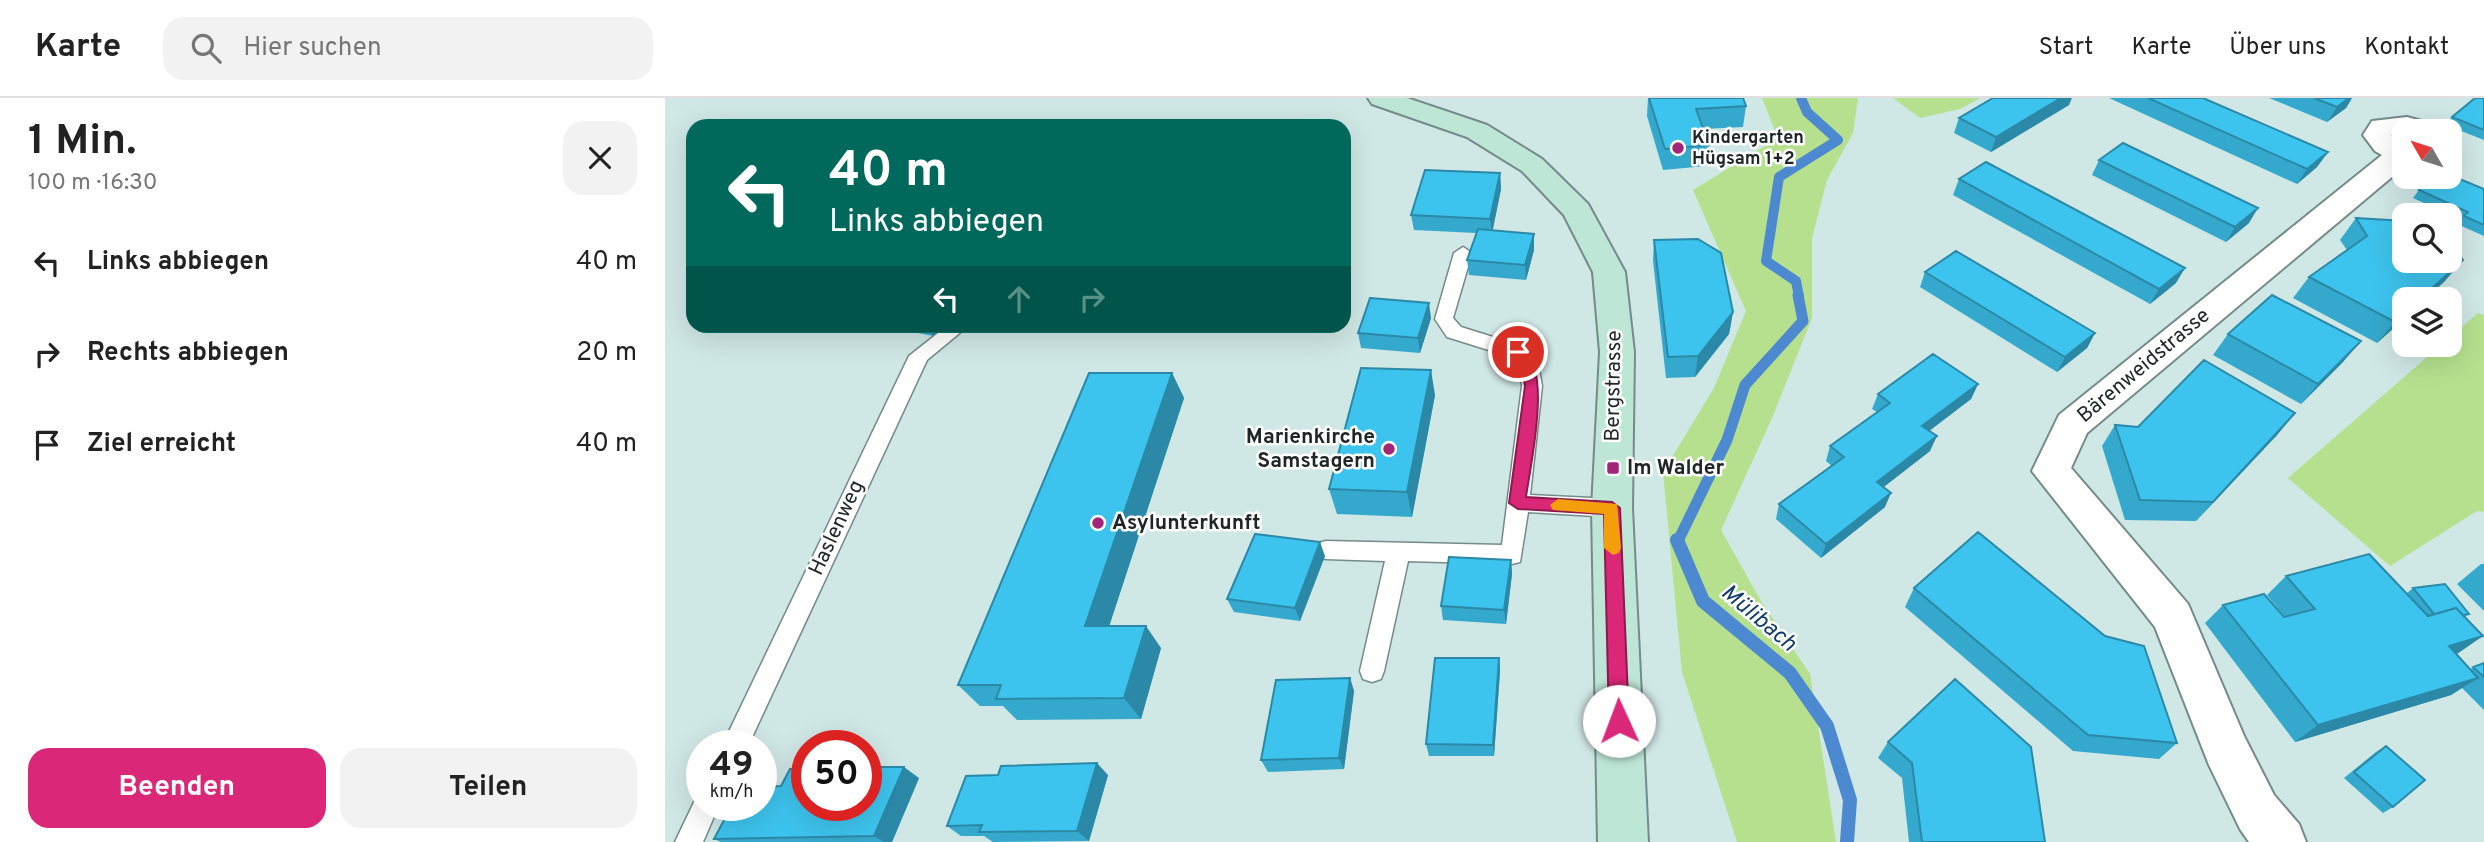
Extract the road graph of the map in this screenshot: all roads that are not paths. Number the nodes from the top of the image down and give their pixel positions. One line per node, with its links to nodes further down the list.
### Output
1 (1388, 99): 6 (main road, Bergstrasse)
2 (2392, 162): 14 (street, Bärenweidstrasse)
3 (1463, 253): 5 (lane)
4 (950, 333): 10 (lane, Haslenweg)
5 (1518, 503): 6 (lane); 8 (lane)
6 (1612, 508): 13 (main road, Bergstrasse)
7 (1326, 550): 8 (lane)
8 (1398, 554): 9 (lane)
9 (1372, 671)
10 (742, 730)
11 (699, 821): 12 (lane)
12 (689, 842)
13 (1623, 842)
14 (2281, 842)

